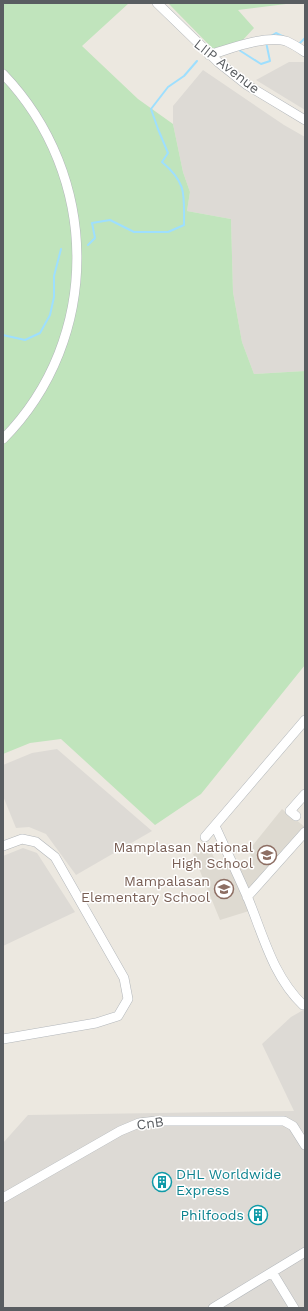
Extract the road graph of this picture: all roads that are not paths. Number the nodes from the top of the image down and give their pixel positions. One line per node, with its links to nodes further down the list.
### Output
1 (157, 3): 3 (street, LIIP Avenue)
2 (305, 52): 3 (street)
3 (209, 55): 5 (street, LIIP Avenue)
4 (3, 74): 6 (street)
5 (305, 120)
6 (3, 439)
7 (305, 720): 10 (street)
8 (305, 794): 9 (street)
9 (296, 816)
10 (215, 826): 12 (street); 14 (street)
11 (305, 832): 14 (street)
12 (205, 837)
13 (3, 846): 16 (street)
14 (247, 897): 15 (street)
15 (305, 1004)
16 (3, 1039)
17 (305, 1145): 18 (street, CnB)
18 (3, 1198)
19 (305, 1252): 20 (street)
20 (272, 1272): 21 (street); 22 (street)
21 (213, 1308)
22 (294, 1308)

